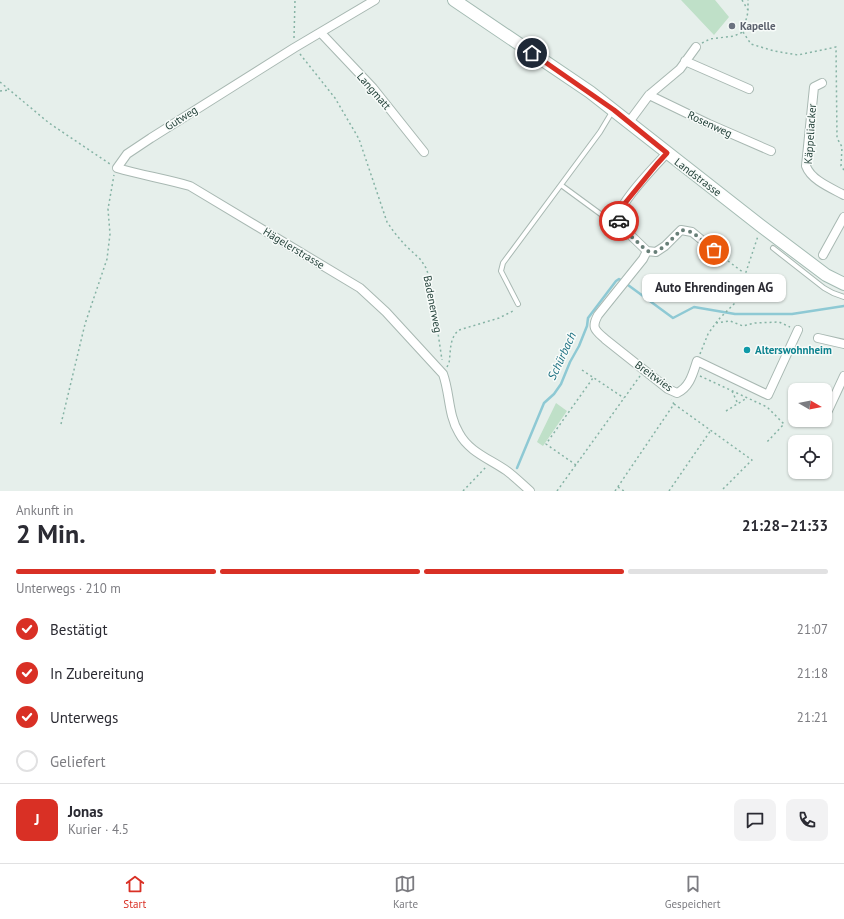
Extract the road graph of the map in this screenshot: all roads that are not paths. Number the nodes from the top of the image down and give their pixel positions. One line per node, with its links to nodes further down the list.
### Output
1 (375, 0): 3 (street, Gutweg)
2 (454, 0): 9 (main road, Landstrasse)
3 (321, 33): 12 (street, Langmatt); 14 (street, Gutweg)
4 (696, 47): 5 (street)
5 (685, 61): 7 (street); 8 (street)
6 (822, 83): 16 (street, Käppeliacker)
7 (749, 89)
8 (649, 95): 10 (street); 11 (street, Rosenweg)
9 (614, 110): 10 (main road, Landstrasse); 15 (lane)
10 (629, 122): 13 (main road, Landstrasse)
11 (771, 151)
12 (424, 152)
13 (667, 153): 17 (street); 23 (main road, Landstrasse)
14 (117, 168): 31 (street, Hägelerstrasse)
15 (561, 185): 17 (lane); 25 (lane)
16 (844, 195)
17 (617, 217): 21 (street)
18 (844, 217): 22 (street)
19 (773, 248): 24 (lane)
20 (714, 250): 21 (street)
21 (647, 251): 26 (street, Breitwies)
22 (823, 255)
23 (844, 284)
24 (844, 297)
25 (518, 304)
26 (798, 330)
27 (818, 338): 28 (street)
28 (844, 344)
29 (844, 376): 30 (street)
30 (832, 402)
31 (530, 491)

